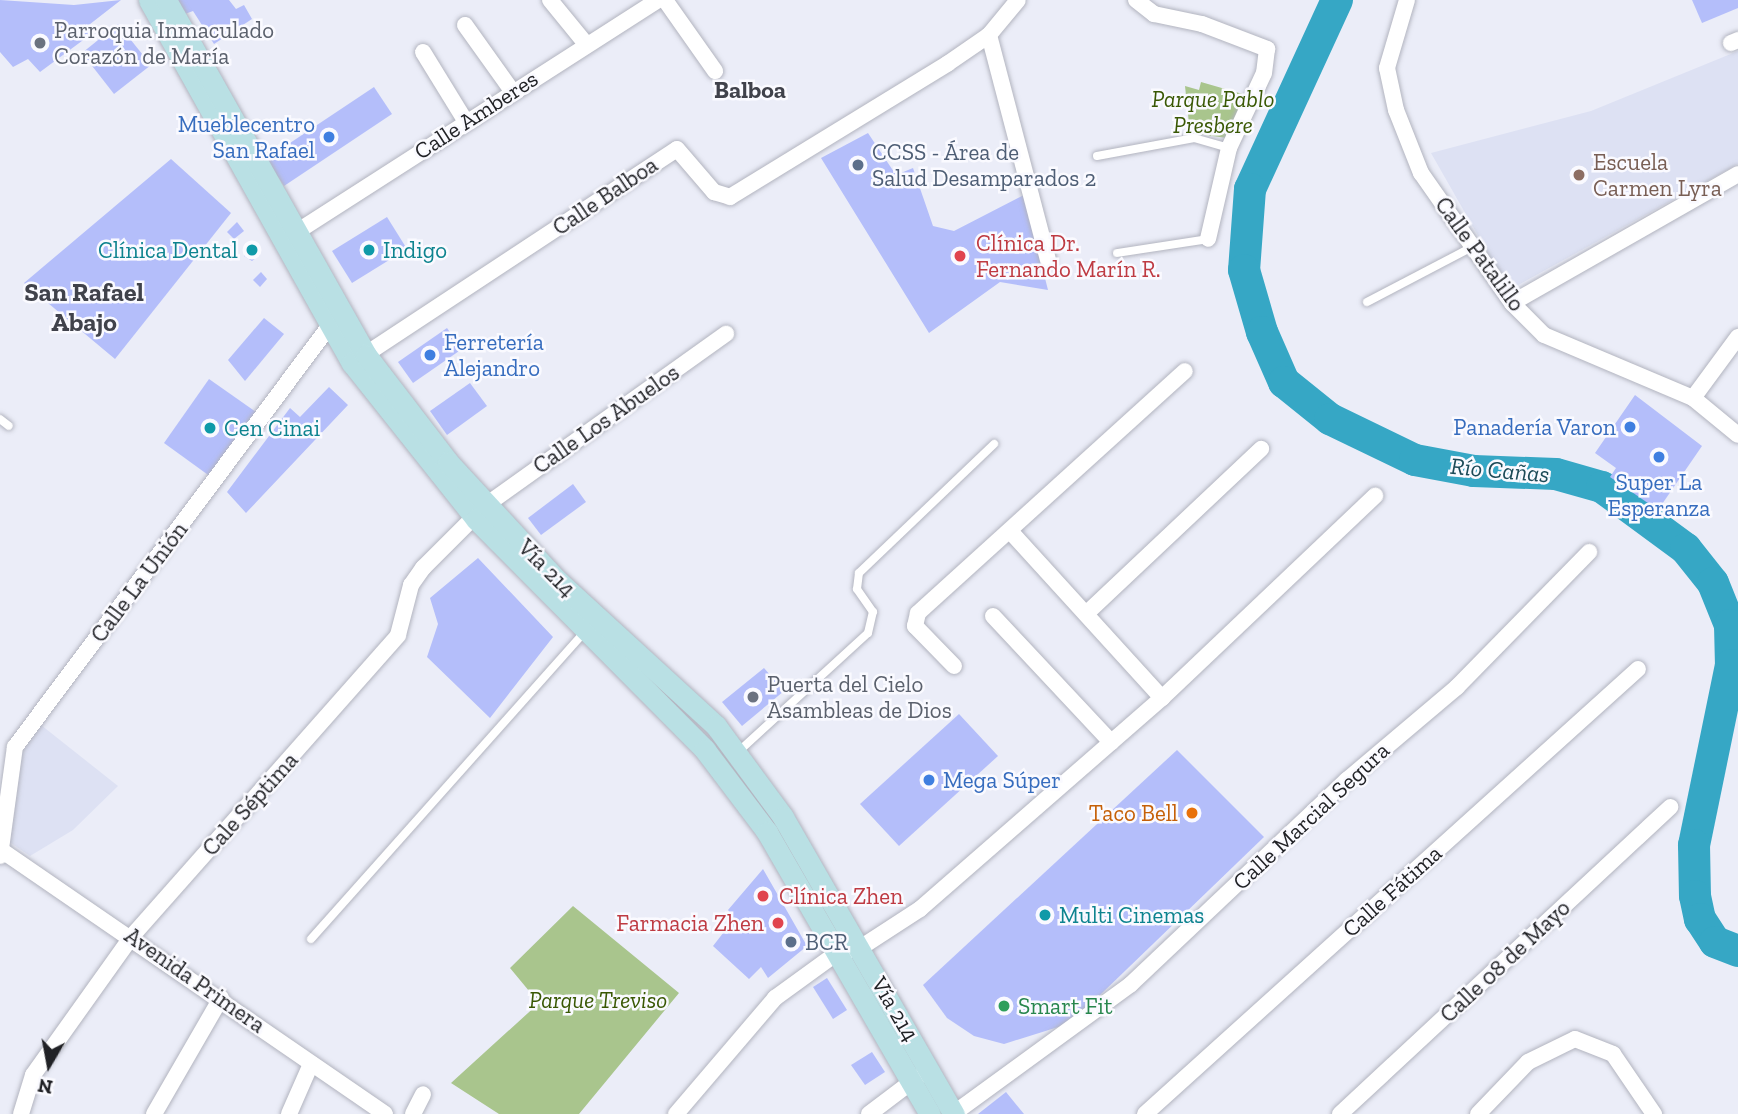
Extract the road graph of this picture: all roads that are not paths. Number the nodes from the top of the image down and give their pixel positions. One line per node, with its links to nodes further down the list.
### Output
1 (149, 0): 26 (main road, Vía 214)
2 (166, 0): 19 (main road, Vía 214)
3 (550, 0): 11 (street)
4 (658, 0): 11 (street, Calle Amberes)
5 (665, 0): 13 (street)
6 (1018, 0): 10 (street, Calle Balboa)
7 (1136, 0): 16 (street)
8 (1407, 0): 21 (street, Calle Patalillo)
9 (466, 25): 14 (street)
10 (989, 35): 23 (street); 29 (street, Calle Balboa)
11 (586, 44): 14 (street, Calle Amberes)
12 (423, 52): 15 (street)
13 (715, 71)
14 (512, 91): 15 (street, Calle Amberes)
15 (466, 122): 19 (street, Calle Amberes)
16 (1229, 148): 17 (lane); 20 (street)
17 (1097, 156)
18 (1738, 174): 25 (street)
19 (295, 233): 29 (main road, Vía 214)
20 (1208, 239): 22 (lane)
21 (1472, 247): 24 (lane); 25 (street, Calle Patalillo)
22 (1116, 253)
23 (1048, 260)
24 (1367, 302)
25 (1512, 303): 31 (street, Calle Patalillo)
26 (328, 328): 29 (main road, Vía 214); 50 (street, Calle La Unión)
27 (726, 334): 38 (street, Calle Los Abuelos)
28 (1738, 337): 31 (street)
29 (359, 359): 38 (main road, Vía 214)
30 (1185, 371): 39 (street)
31 (1693, 398): 34 (street, Calle Patalillo)
32 (0, 419): 33 (lane)
33 (9, 426)
34 (1738, 435)
35 (994, 443): 48 (lane)
36 (1261, 449): 41 (street)
37 (1375, 496): 46 (street)
38 (481, 512): 43 (main road, Vía 214); 48 (main road, Vía 214); 51 (street, Cale Séptima)
39 (1010, 531): 41 (street); 44 (street)
40 (1589, 552): 68 (street, Calle Marcial Segura)
41 (1088, 612): 46 (street)
42 (993, 615): 47 (street)
43 (585, 631): 52 (lane); 54 (main road, Vía 214)
44 (954, 666)
45 (1639, 668): 69 (street, Calle Fátima)
46 (1163, 698): 47 (street)
47 (1111, 742): 53 (street)
48 (736, 754): 53 (main road, Vía 214)
49 (1670, 807): 70 (street, Calle 08 de Mayo)
50 (1, 853): 51 (street, Avenida Primera)
51 (133, 935): 55 (street, Avenida Primera); 60 (street, Cale Séptima)
52 (310, 939)
53 (860, 948): 54 (street); 57 (main road, Vía 214)
54 (837, 953): 58 (main road, Vía 214); 65 (street)
55 (221, 998): 56 (street, Avenida Primera); 61 (street)
56 (312, 1063): 62 (street); 63 (street, Avenida Primera)
57 (929, 1070): 58 (street); 68 (main road, Vía 214)
58 (910, 1082): 66 (street); 67 (main road, Vía 214)
59 (423, 1094): 64 (street)
60 (22, 1114)
61 (154, 1114)
62 (289, 1114)
63 (385, 1114)
64 (413, 1114)
65 (676, 1114)
66 (869, 1114)
67 (930, 1114)
68 (953, 1114)
69 (1145, 1114)
70 (1340, 1114)
71 (1478, 1114): 72 (street)
72 (1654, 1114)

